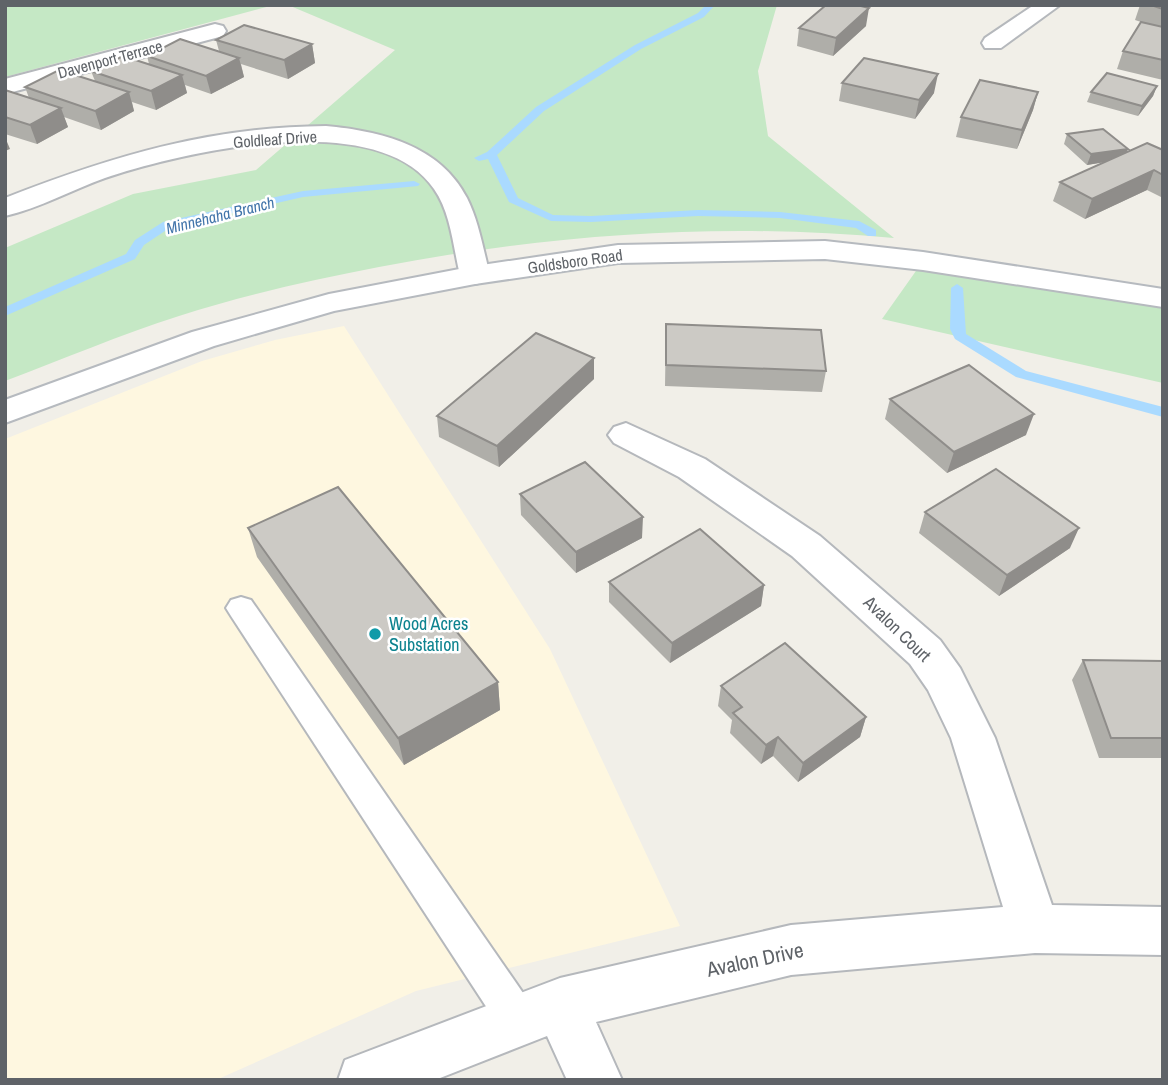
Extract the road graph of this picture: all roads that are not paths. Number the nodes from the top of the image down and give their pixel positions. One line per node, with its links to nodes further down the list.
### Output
1 (1049, 5): 3 (street)
2 (215, 31): 4 (street, Davenport Terrace)
3 (993, 43)
4 (5, 87)
5 (5, 208): 6 (street, Goldleaf Drive)
6 (475, 275): 7 (street, Goldsboro Road); 8 (street, Goldsboro Road)
7 (1163, 298)
8 (5, 412)
9 (625, 435): 11 (street, Avalon Court)
10 (241, 608): 13 (lane)
11 (1035, 929): 12 (street, Avalon Drive); 13 (street, Avalon Drive)
12 (1163, 931)
13 (539, 1012): 14 (street, Avalon Drive); 15 (street)
14 (365, 1080)
15 (595, 1080)

